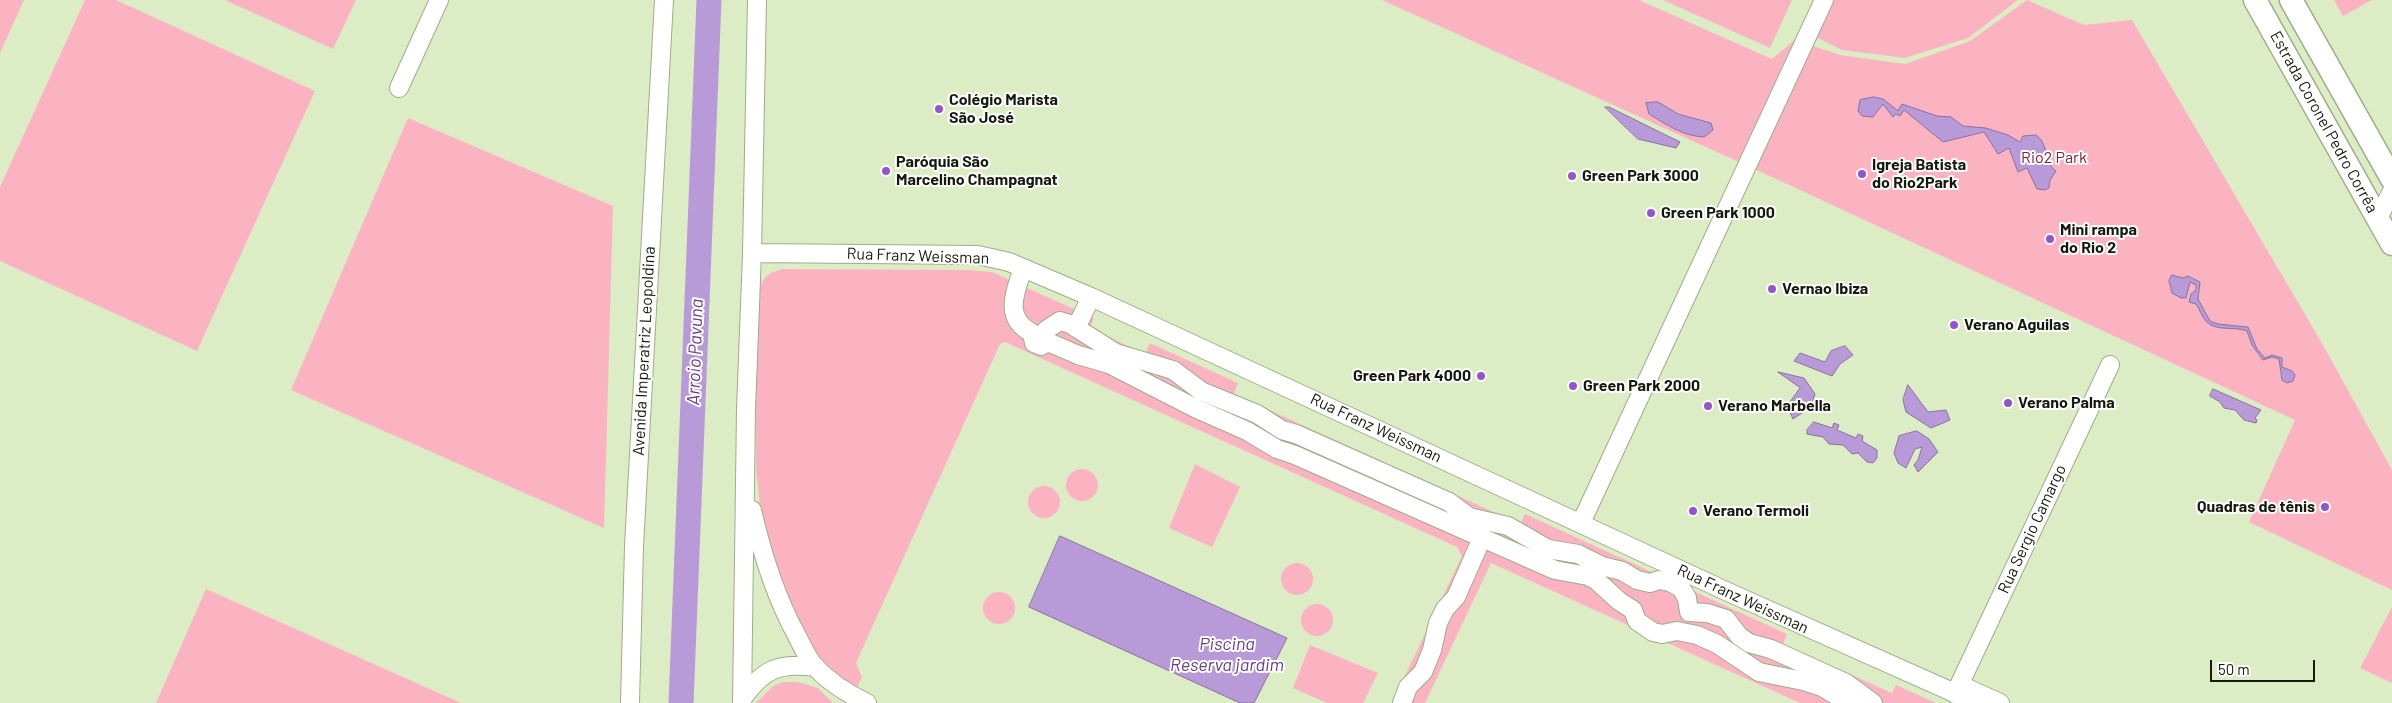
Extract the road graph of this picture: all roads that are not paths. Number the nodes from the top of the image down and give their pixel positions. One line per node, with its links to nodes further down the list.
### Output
1 (439, 0): 7 (street)
2 (664, 0): 29 (street, Avenida Imperatriz Leopoldina)
3 (757, 0): 13 (street)
4 (1824, 0): 20 (street)
5 (2255, 0): 11 (main road, Estrada Coronel Pedro Corrêa)
6 (2291, 0): 8 (main road, Estrada Coronel Pedro Corrêa)
7 (399, 88)
8 (2382, 149): 9 (main road, Estrada Coronel Pedro Corrêa)
9 (2392, 179)
10 (2392, 191): 11 (street)
11 (2378, 218): 12 (main road, Estrada Coronel Pedro Corrêa)
12 (2392, 244)
13 (752, 253): 14 (street, Rua Franz Weissman); 19 (street)
14 (1023, 268): 15 (street, Rua Franz Weissman); 17 (street)
15 (1092, 297): 16 (street); 20 (street, Rua Franz Weissman)
16 (1076, 328): 17 (street); 22 (street)
17 (1042, 335): 21 (street)
18 (2110, 365): 27 (street, Rua Sergio Camargo)
19 (746, 481): 26 (street); 28 (street)
20 (1581, 523): 27 (street, Rua Franz Weissman)
21 (1482, 538): 23 (street); 31 (street)
22 (1650, 583): 23 (street); 24 (street)
23 (1633, 610): 25 (street)
24 (1689, 612): 25 (street); 33 (street)
25 (1677, 631): 32 (street)
26 (816, 667): 28 (street); 30 (street)
27 (1957, 689): 34 (street, Rua Franz Weissman); 35 (street)
28 (742, 701)
29 (630, 703)
30 (867, 703)
31 (1402, 703)
32 (1849, 703)
33 (1873, 703)
34 (1977, 703)
35 (2000, 703)

